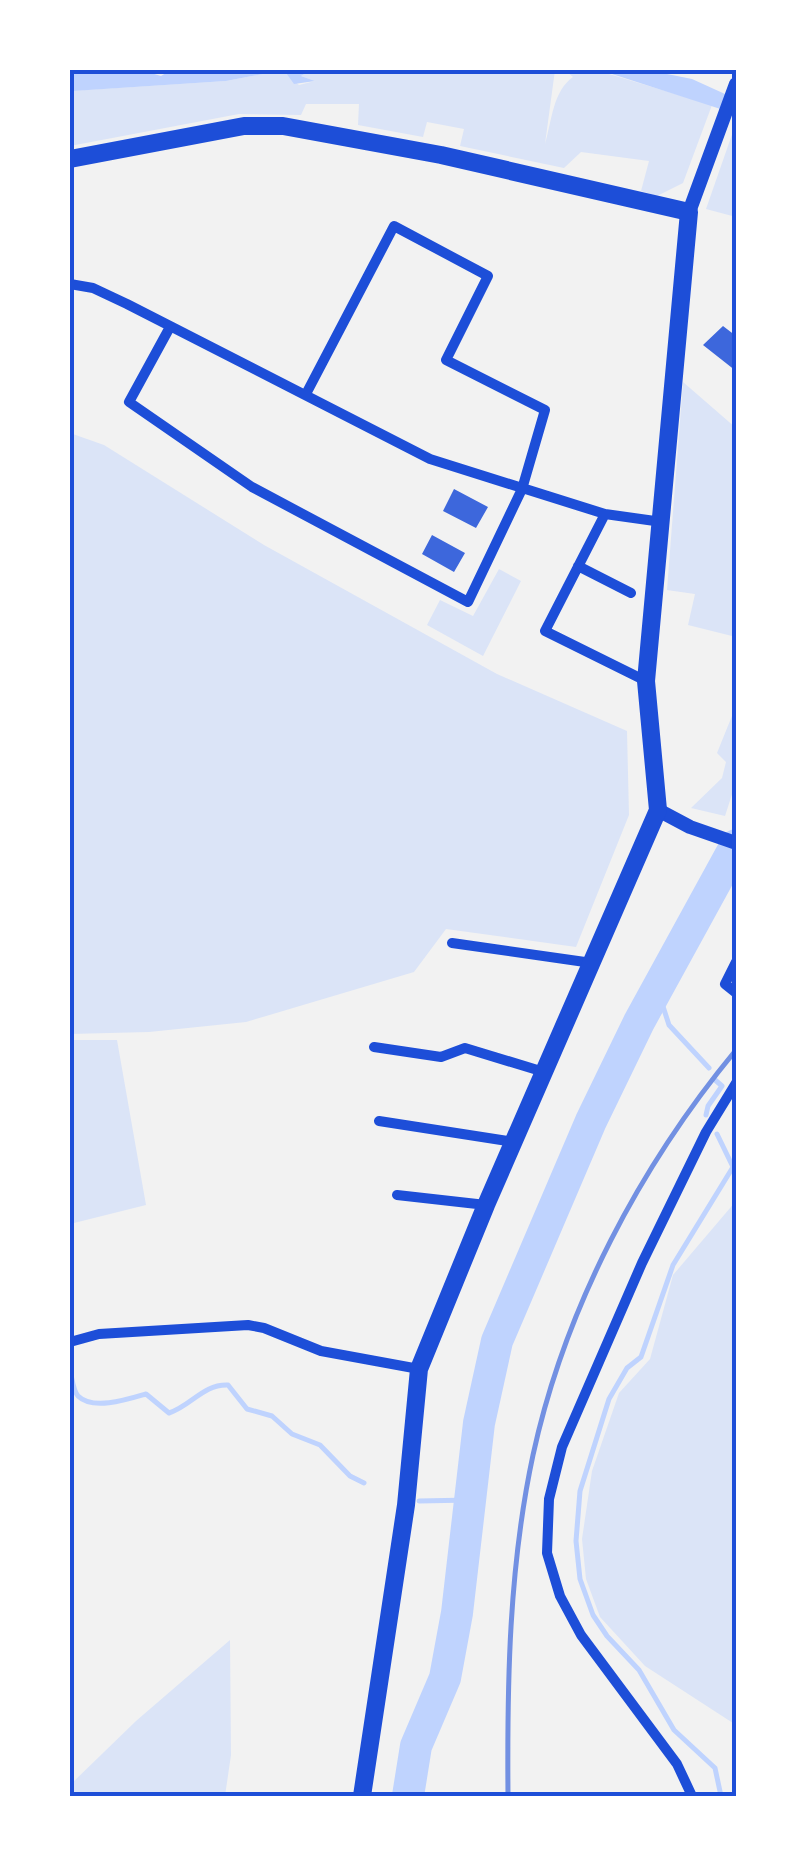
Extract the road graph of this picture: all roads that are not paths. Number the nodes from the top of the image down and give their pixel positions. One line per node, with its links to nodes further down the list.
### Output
1 (733, 91): 3 (street)
2 (70, 159): 3 (main road)
3 (689, 212): 9 (main road)
4 (70, 284): 5 (street)
5 (170, 327): 6 (street); 7 (street)
6 (306, 394): 7 (street); 7 (street)
7 (522, 489): 8 (street)
8 (605, 514): 9 (street); 10 (street)
9 (663, 522): 12 (main road)
10 (578, 566): 11 (street); 12 (street)
11 (631, 593)
12 (646, 681): 13 (main road)
13 (658, 810): 14 (street); 17 (main road)
14 (736, 844)
15 (452, 943): 17 (street)
16 (736, 962): 18 (street)
17 (592, 963): 20 (main road)
18 (735, 992)
19 (374, 1048): 20 (street)
20 (544, 1072): 23 (main road)
21 (736, 1083): 29 (street)
22 (380, 1120): 23 (street)
23 (514, 1142): 25 (main road)
24 (396, 1195): 25 (street)
25 (486, 1205): 27 (main road)
26 (70, 1342): 27 (street)
27 (420, 1368): 28 (main road)
28 (362, 1796)
29 (692, 1796)

